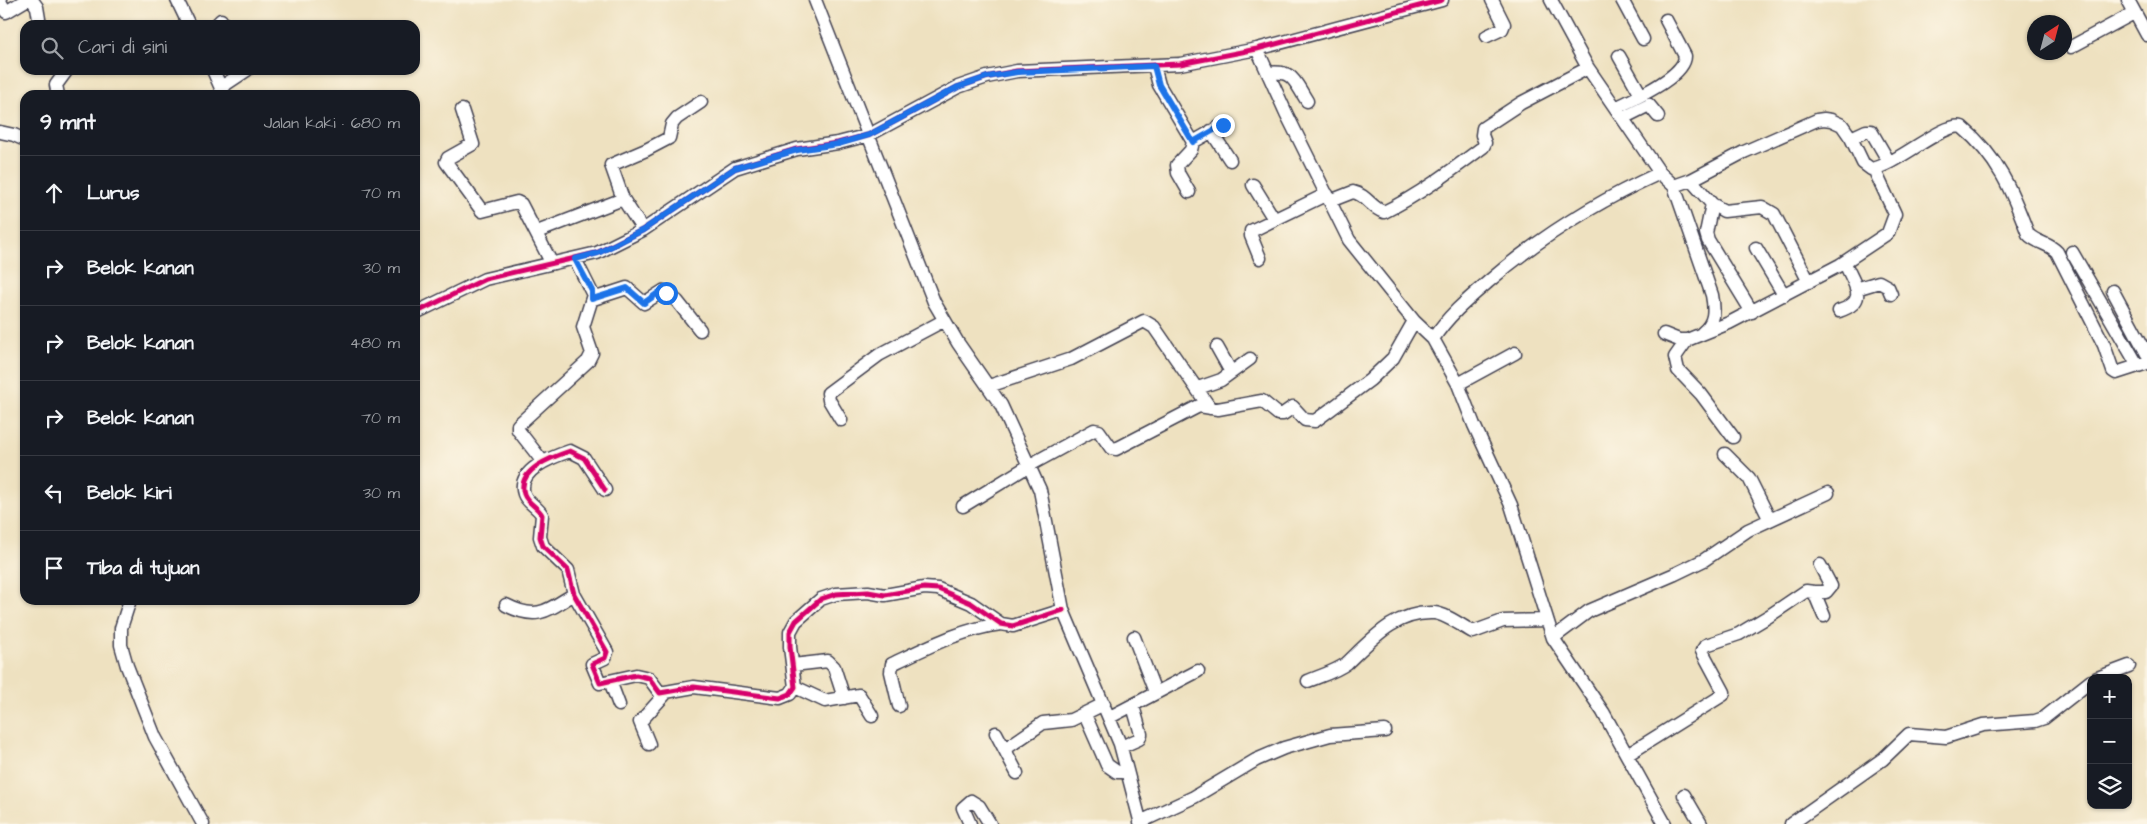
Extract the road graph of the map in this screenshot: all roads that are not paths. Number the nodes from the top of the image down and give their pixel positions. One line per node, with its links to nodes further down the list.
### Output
1 (26, 0): 10 (street)
2 (32, 0): 12 (street)
3 (177, 0): 13 (street)
4 (815, 0): 37 (street)
5 (1442, 0): 19 (street)
6 (1492, 0): 16 (street)
7 (1551, 0): 22 (street)
8 (1622, 0): 17 (street)
9 (2128, 0): 11 (street)
10 (0, 1)
11 (2134, 13): 15 (street); 18 (street)
12 (39, 20)
13 (187, 20)
14 (1666, 20): 30 (street)
15 (2147, 35)
16 (1487, 36)
17 (1643, 39)
18 (2072, 47)
19 (1257, 49): 21 (street); 23 (street)
20 (1619, 56): 30 (street)
21 (1154, 66): 37 (street); 40 (street)
22 (1588, 68): 34 (street); 49 (street)
23 (1268, 73): 31 (street); 49 (street)
24 (63, 75): 27 (street)
25 (216, 75): 28 (street)
26 (240, 75): 29 (street)
27 (57, 90)
28 (222, 90)
29 (224, 90)
30 (1641, 95): 34 (street)
31 (1307, 101)
32 (701, 102): 50 (street)
33 (462, 110): 54 (street)
34 (1619, 113): 35 (street); 44 (street)
35 (1658, 116)
36 (0, 132): 38 (street)
37 (869, 135): 53 (street); 70 (street)
38 (20, 138)
39 (1851, 138): 42 (street); 43 (street); 45 (street)
40 (1193, 142): 41 (street); 48 (street)
41 (1230, 160)
42 (1889, 162): 43 (street); 81 (street)
43 (1874, 169): 60 (street)
44 (1660, 173): 47 (street); 75 (street)
45 (1691, 180): 47 (street); 51 (street)
46 (1253, 185): 52 (street)
47 (1674, 186): 73 (street)
48 (1189, 192)
49 (1328, 198): 52 (street); 71 (street)
50 (623, 199): 53 (street); 54 (street)
51 (1712, 204): 61 (street); 69 (street)
52 (1274, 219): 57 (street)
53 (643, 230): 58 (street)
54 (537, 232): 59 (street)
55 (1756, 248): 65 (street)
56 (2072, 252): 81 (street)
57 (1260, 258)
58 (575, 259): 59 (street); 66 (street)
59 (551, 262): 67 (street)
60 (1844, 263): 61 (street); 62 (street)
61 (1809, 282): 65 (street)
62 (1856, 289): 64 (street); 68 (street)
63 (2113, 291): 79 (street)
64 (1890, 294)
65 (1784, 295): 69 (street)
66 (592, 299): 72 (street); 90 (street)
67 (420, 311)
68 (1839, 311)
69 (1752, 312): 73 (street)
70 (944, 321): 84 (street); 87 (street)
71 (1414, 321): 75 (street); 86 (street)
72 (700, 330)
73 (1702, 333): 76 (street)
74 (1664, 334): 76 (street)
75 (1433, 339): 83 (street)
76 (1687, 340): 88 (street)
77 (1217, 347): 82 (street)
78 (1515, 353): 83 (street)
79 (2147, 354)
80 (1250, 359): 82 (street)
81 (2143, 364)
82 (1231, 372): 85 (street)
83 (1458, 384): 103 (street)
84 (989, 386): 85 (street); 91 (street)
85 (1198, 388): 86 (street)
86 (1210, 408): 91 (street)
87 (841, 420)
88 (1733, 437)
89 (1725, 454): 95 (street)
90 (544, 462): 92 (street); 98 (street)
91 (1030, 465): 94 (street); 101 (street)
92 (605, 490)
93 (1828, 492): 95 (street)
94 (963, 506)
95 (1770, 520): 106 (street)
96 (1820, 565): 97 (street)
97 (1814, 592): 102 (street); 130 (street)
98 (574, 594): 100 (street); 111 (street)
99 (128, 605): 135 (street)
100 (506, 606)
101 (1063, 610): 104 (street); 118 (street)
102 (1824, 616)
103 (1547, 620): 106 (street); 112 (street)
104 (1001, 624): 107 (street); 120 (street)
105 (1134, 637): 116 (street)
106 (1553, 638): 130 (street)
107 (793, 665): 114 (street); 117 (street)
108 (2129, 666): 110 (street)
109 (1198, 671): 116 (street)
110 (2108, 674)
111 (610, 681): 115 (street); 119 (street)
112 (1308, 681)
113 (2087, 684): 140 (street)
114 (796, 687): 115 (street); 117 (street)
115 (667, 692): 127 (street)
116 (1155, 692): 121 (street)
117 (844, 698): 123 (street)
118 (1104, 704): 122 (street); 124 (street)
119 (619, 705)
120 (899, 706)
121 (1133, 706): 124 (street); 128 (street)
122 (1084, 715): 129 (street); 131 (street)
123 (872, 716)
124 (1110, 717): 128 (street)
125 (1385, 731): 134 (street)
126 (996, 733): 129 (street)
127 (648, 744)
128 (1121, 747): 131 (street)
129 (1005, 749): 132 (street)
130 (1627, 755): 138 (street)
131 (1127, 772): 134 (street)
132 (1017, 773)
133 (1684, 795): 139 (street)
134 (1140, 823)
135 (203, 824)
136 (970, 824): 137 (street)
137 (990, 824)
138 (1665, 824)
139 (1701, 824)
140 (1791, 824)

